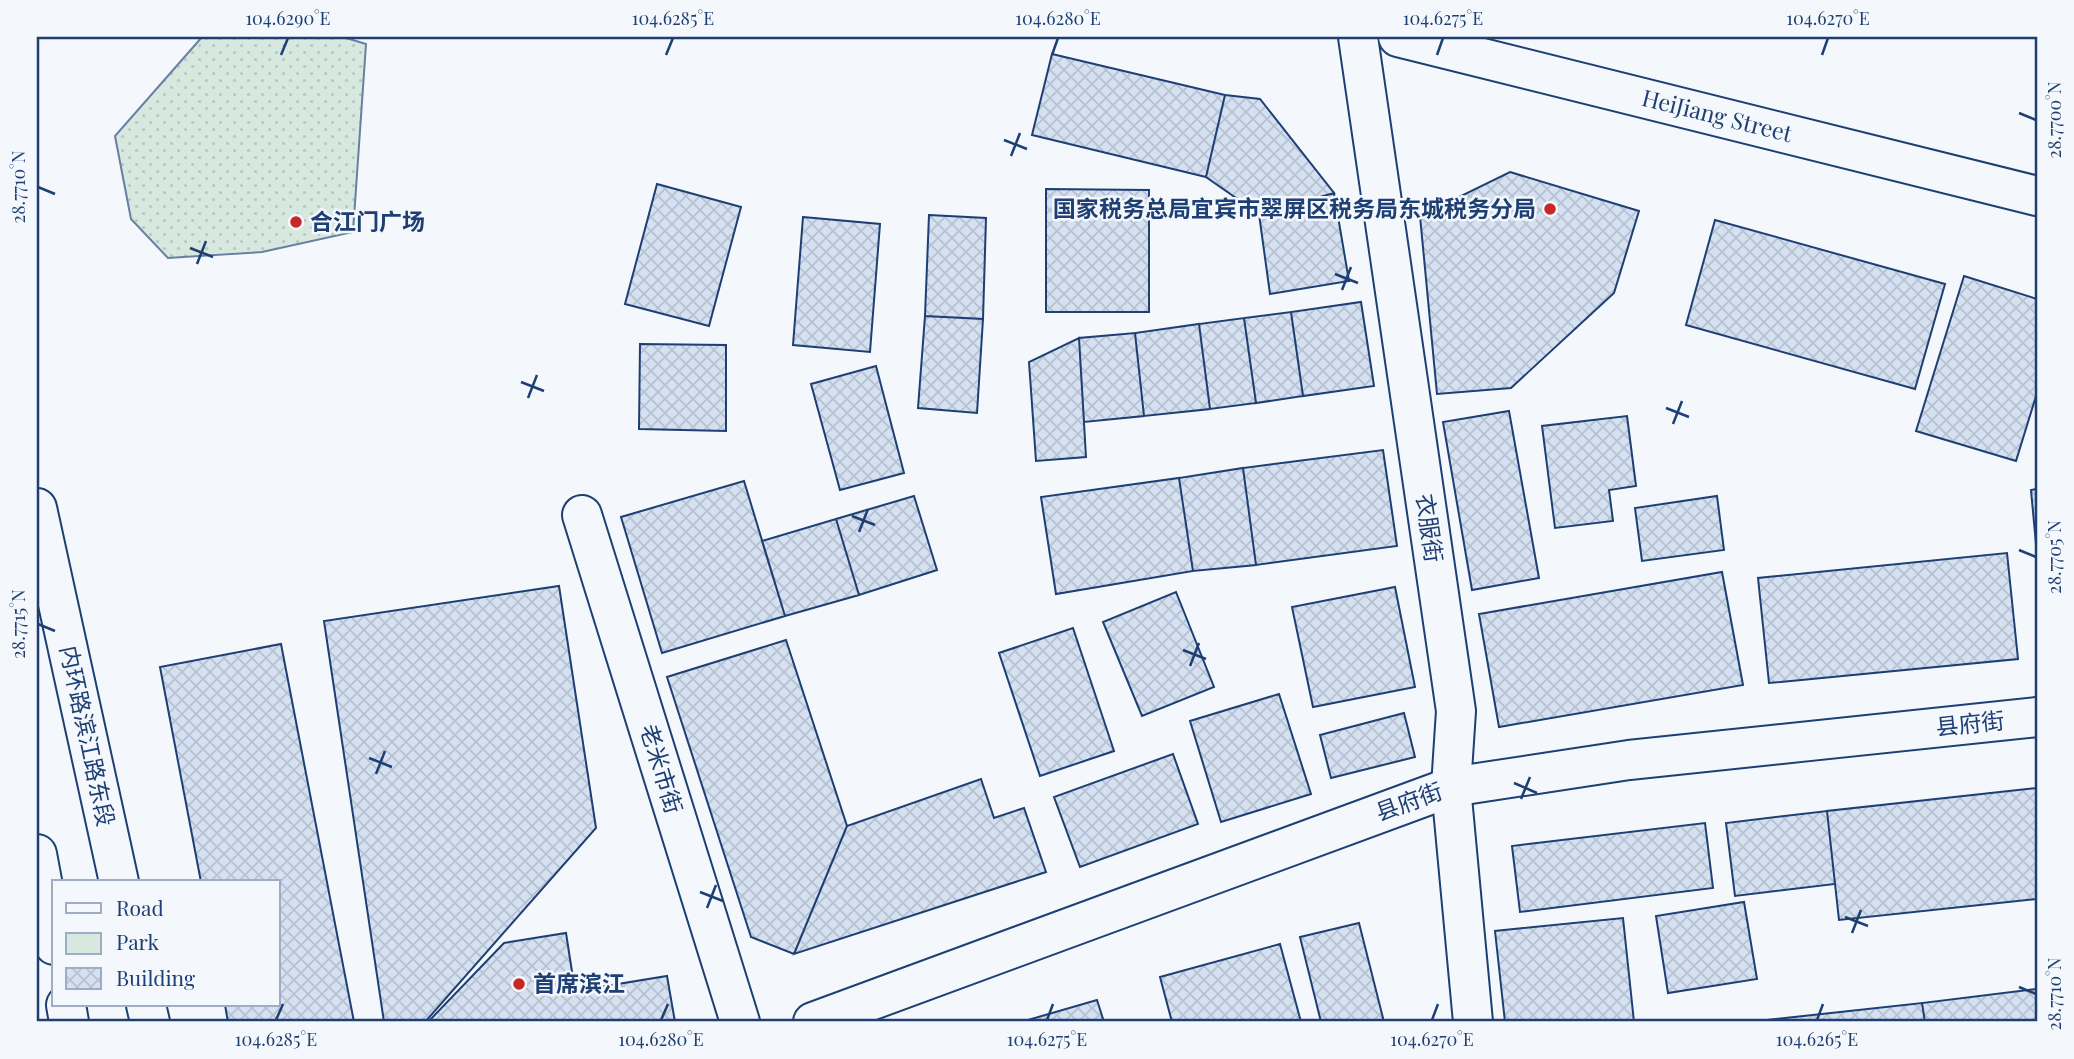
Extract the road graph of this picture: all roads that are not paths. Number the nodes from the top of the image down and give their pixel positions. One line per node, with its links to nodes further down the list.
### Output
1 (1358, 37): 7 (street, 衣服街)
2 (1398, 37): 3 (street, HeiJiang Street)
3 (2037, 196)
4 (37, 508): 9 (street, 内环路滨江路东段)
5 (582, 515): 11 (street, 老米市街)
6 (2037, 717): 7 (street, 县府街)
7 (1451, 787): 12 (street, 县府街); 13 (street, 衣服街)
8 (37, 853): 10 (street)
9 (119, 880)
10 (52, 934)
11 (740, 1022)
12 (813, 1022)
13 (1474, 1022)

